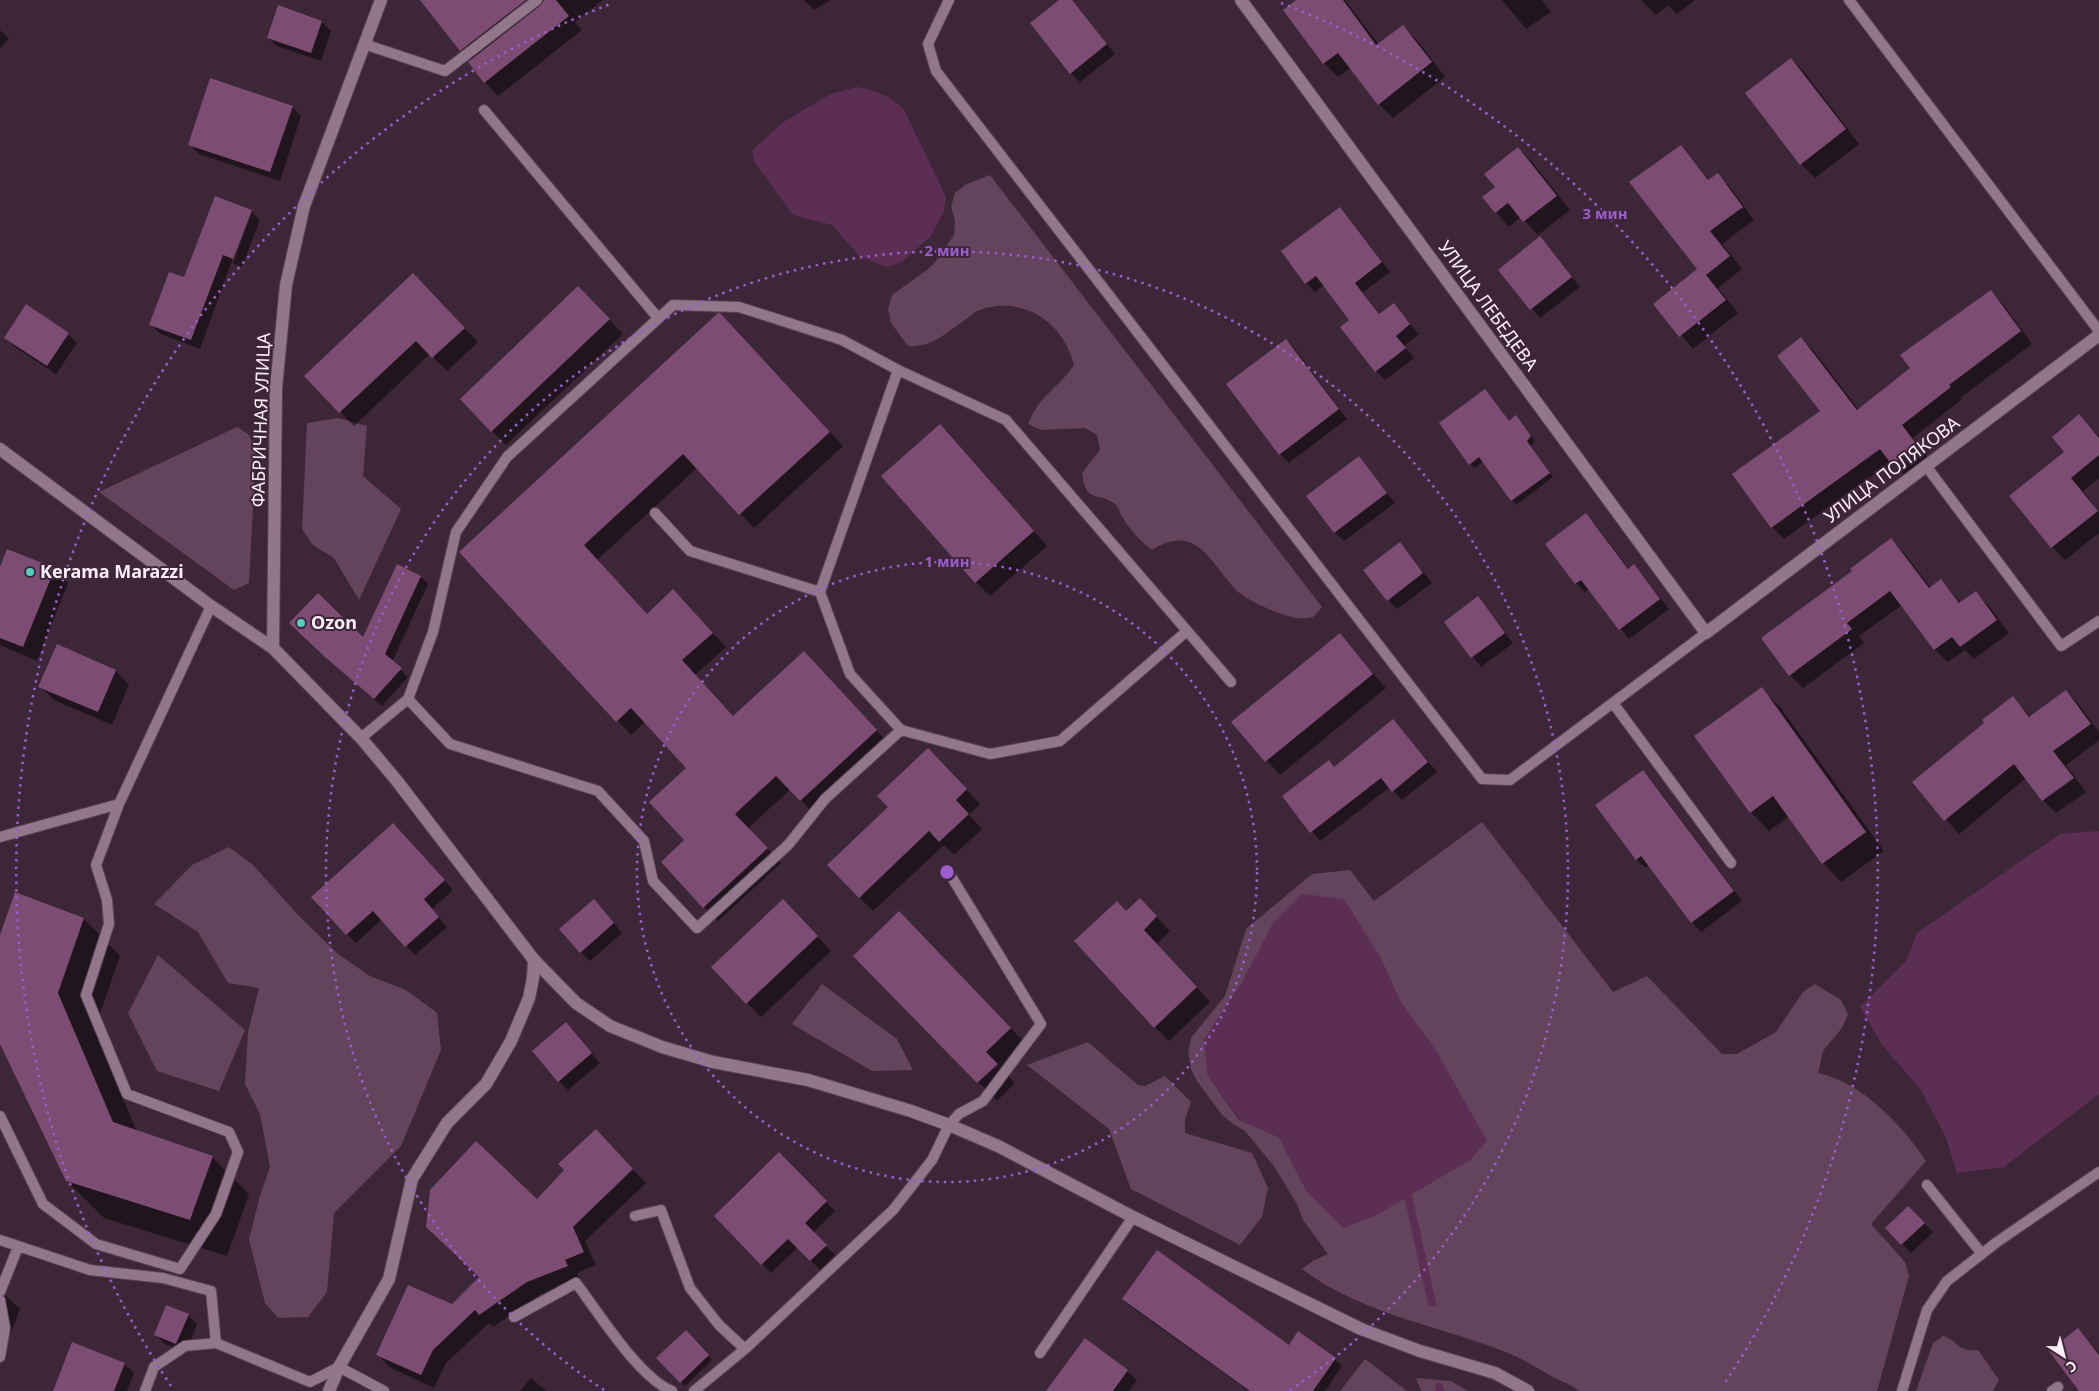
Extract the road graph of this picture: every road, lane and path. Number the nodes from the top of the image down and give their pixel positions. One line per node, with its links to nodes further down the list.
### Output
1 (381, 0): 6 (street, ФАБРИЧНАЯ УЛИЦА)
2 (537, 0): 6 (lane)
3 (949, 0): 23 (lane)
4 (1240, 0): 19 (street, УЛИЦА ЛЕБЕДЕВА)
5 (1850, 0): 9 (lane)
6 (364, 44): 20 (street, ФАБРИЧНАЯ УЛИЦА)
7 (484, 110): 8 (lane)
8 (658, 318): 11 (lane); 22 (lane)
9 (2099, 331)
10 (2099, 335): 13 (street, УЛИЦА ПОЛЯКОВА)
11 (898, 370): 15 (lane); 18 (lane)
12 (0, 449): 16 (street)
13 (1926, 466): 17 (lane); 19 (street, УЛИЦА ПОЛЯКОВА)
14 (655, 513): 15 (lane)
15 (820, 592): 24 (lane)
16 (211, 606): 20 (street); 26 (lane)
17 (2099, 621)
18 (1187, 631): 21 (lane); 24 (lane)
19 (1706, 633): 23 (lane)
20 (272, 648): 25 (street)
21 (1231, 682)
22 (408, 699): 24 (lane); 25 (lane)
23 (1612, 702): 28 (lane)
24 (901, 730)
25 (361, 738): 30 (street)
26 (119, 804): 27 (lane); 40 (lane)
27 (0, 838)
28 (1731, 863)
29 (950, 876): 32 (lane)
30 (534, 960): 32 (street); 49 (street)
31 (0, 1116): 40 (lane)
32 (948, 1125): 36 (street); 46 (lane)
33 (2099, 1172): 39 (lane)
34 (1927, 1185): 39 (lane)
35 (635, 1216): 46 (lane)
36 (1133, 1216): 47 (lane); 55 (street)
37 (0, 1240): 38 (lane)
38 (18, 1247): 41 (lane); 42 (lane)
39 (1982, 1254): 56 (lane)
40 (180, 1269): 41 (lane)
41 (163, 1278): 45 (lane)
42 (0, 1292)
43 (0, 1300): 48 (lane)
44 (514, 1317): 53 (lane)
45 (216, 1342): 49 (lane); 50 (lane)
46 (745, 1349): 54 (lane)
47 (1040, 1353)
48 (0, 1357)
49 (339, 1367): 51 (street); 52 (lane)
50 (145, 1391)
51 (329, 1391)
52 (384, 1391)
53 (672, 1391)
54 (694, 1391)
55 (1528, 1391)
56 (1902, 1391)

